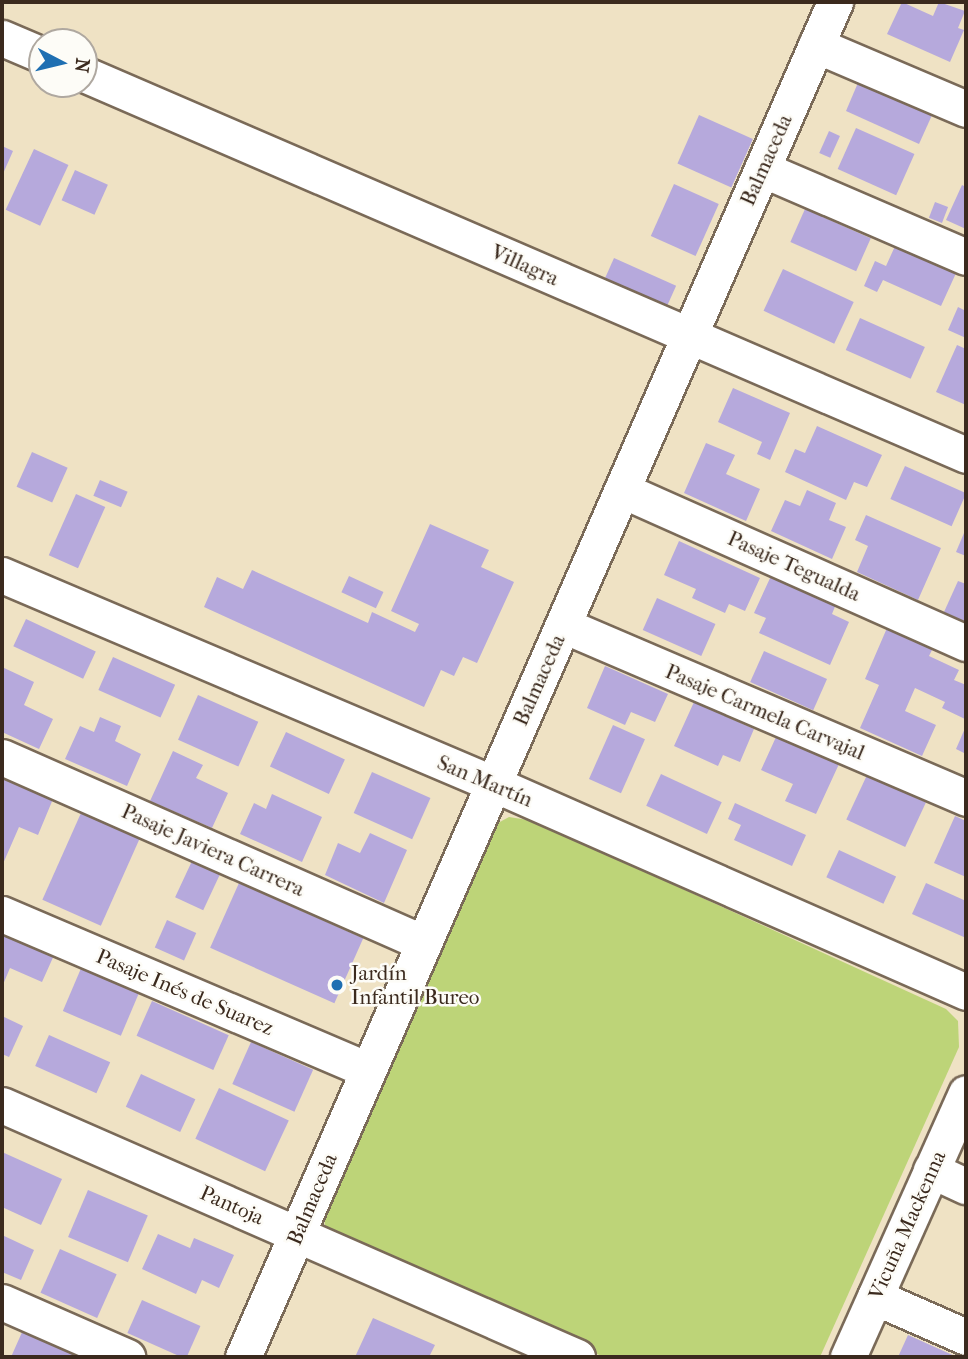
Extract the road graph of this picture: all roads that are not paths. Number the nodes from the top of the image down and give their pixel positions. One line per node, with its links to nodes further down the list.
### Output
1 (835, 2): 3 (street, Balmaceda)
2 (2, 38): 4 (street)
3 (816, 45): 6 (street); 7 (street, Balmaceda)
4 (28, 49)
5 (98, 80): 9 (street, Villagra)
6 (966, 109)
7 (762, 169): 8 (street); 9 (street, Balmaceda)
8 (966, 257)
9 (688, 337): 10 (street, Villagra); 11 (street, Balmaceda)
10 (966, 455)
11 (622, 490): 13 (street, Balmaceda); 14 (street, Pasaje Tegualda)
12 (2, 575): 16 (street, San Martín)
13 (563, 625): 16 (street, Balmaceda); 17 (street, Pasaje Carmela Carvajal)
14 (966, 643)
15 (2, 757): 19 (street, Pasaje Javiera Carrera)
16 (494, 784): 19 (street, Balmaceda); 20 (street, San Martín)
17 (966, 798)
18 (2, 914): 21 (street, Pasaje Inés de Suarez)
19 (424, 943): 21 (street, Balmaceda)
20 (966, 992)
21 (368, 1070): 26 (street, Balmaceda)
22 (966, 1093): 24 (street, Vicuña Mackenna)
23 (2, 1105): 26 (street, Pantoja)
24 (932, 1170): 25 (street); 27 (street, Vicuña Mackenna)
25 (966, 1185)
26 (297, 1234): 31 (street, Balmaceda); 32 (street, Pantoja)
27 (875, 1297): 29 (street); 33 (street, Vicuña Mackenna)
28 (2, 1302): 30 (street)
29 (966, 1337)
30 (127, 1357)
31 (243, 1357)
32 (577, 1357)
33 (848, 1357)

